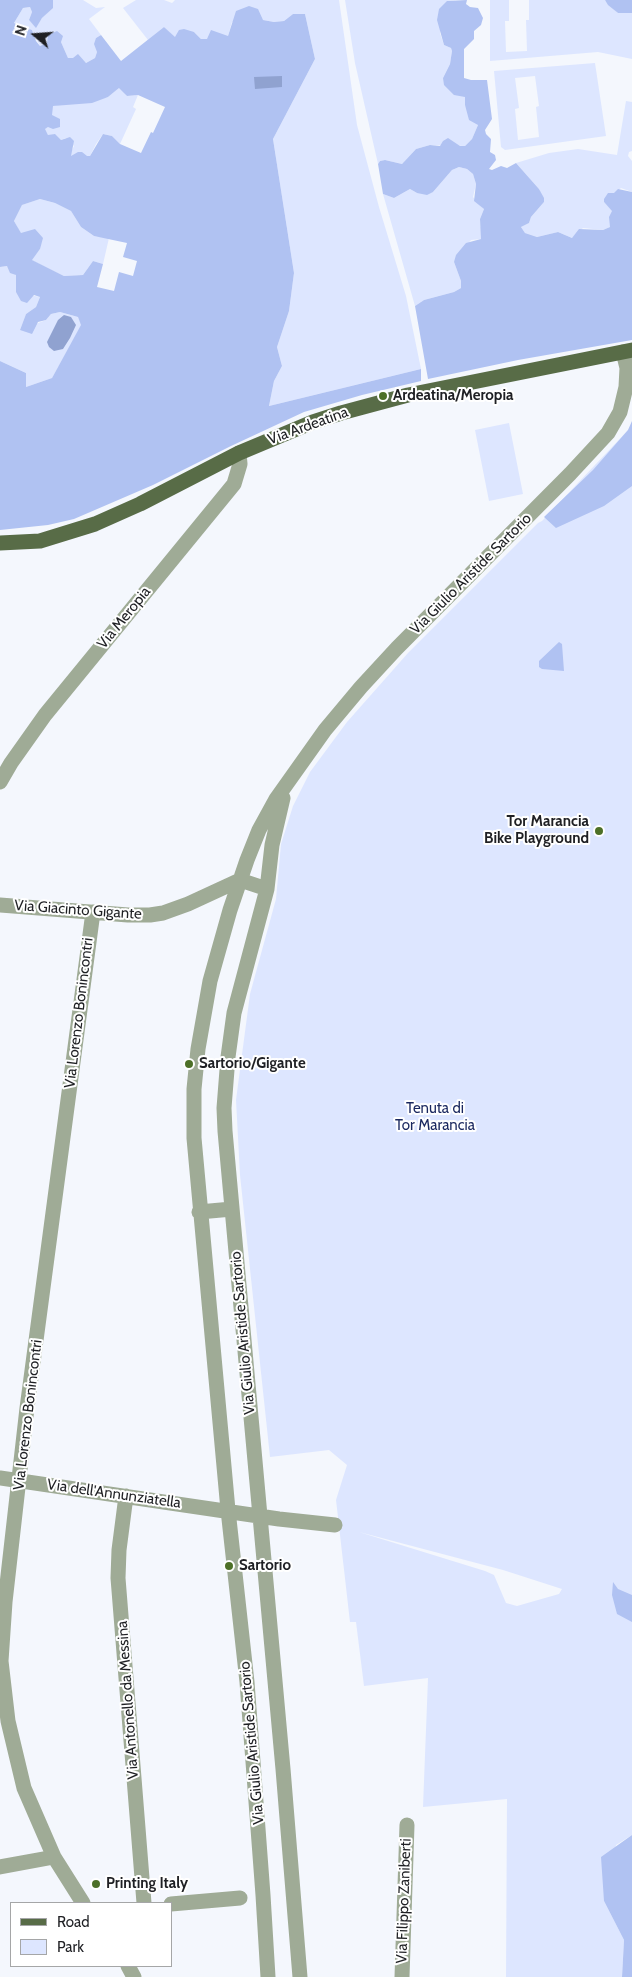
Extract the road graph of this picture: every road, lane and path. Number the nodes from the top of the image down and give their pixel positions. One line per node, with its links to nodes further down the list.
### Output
1 (628, 351): 2 (main road, Via Ardeatina); 5 (street, Via Giulio Aristide Sartorio)
2 (239, 453): 3 (main road, Via Ardeatina); 4 (street, Via Meropia)
3 (0, 543)
4 (0, 782)
5 (286, 787): 6 (street, Via Giulio Aristide Sartorio); 7 (street, Via Giulio Aristide Sartorio)
6 (240, 880): 7 (street); 9 (street, Via Giacinto Gigante); 11 (street, Via Giulio Aristide Sartorio)
7 (267, 889): 10 (street, Via Giulio Aristide Sartorio)
8 (0, 905): 9 (street, Via Giacinto Gigante)
9 (92, 912): 13 (street, Via Lorenzo Bonincontri)
10 (232, 1209): 11 (street); 16 (street, Via Giulio Aristide Sartorio)
11 (200, 1212): 15 (street, Via Giulio Aristide Sartorio)
12 (0, 1478): 13 (street, Via dell'Annunziatella)
13 (20, 1481): 14 (street, Via dell'Annunziatella); 19 (street, Via Lorenzo Bonincontri)
14 (126, 1496): 15 (street, Via dell'Annunziatella); 23 (street, Via Antonello da Messina)
15 (228, 1510): 16 (street); 25 (street, Via Giulio Aristide Sartorio)
16 (261, 1516): 17 (street); 26 (street, Via Giulio Aristide Sartorio)
17 (335, 1525)
18 (407, 1825): 27 (street, Via Filippo Zaniberti)
19 (54, 1858): 20 (street); 22 (street, Via Lorenzo Bonincontri)
20 (0, 1867)
21 (240, 1898): 24 (street)
22 (82, 1902)
23 (144, 1902)
24 (172, 1904)
25 (268, 1977)
26 (300, 1977)
27 (402, 1977)

